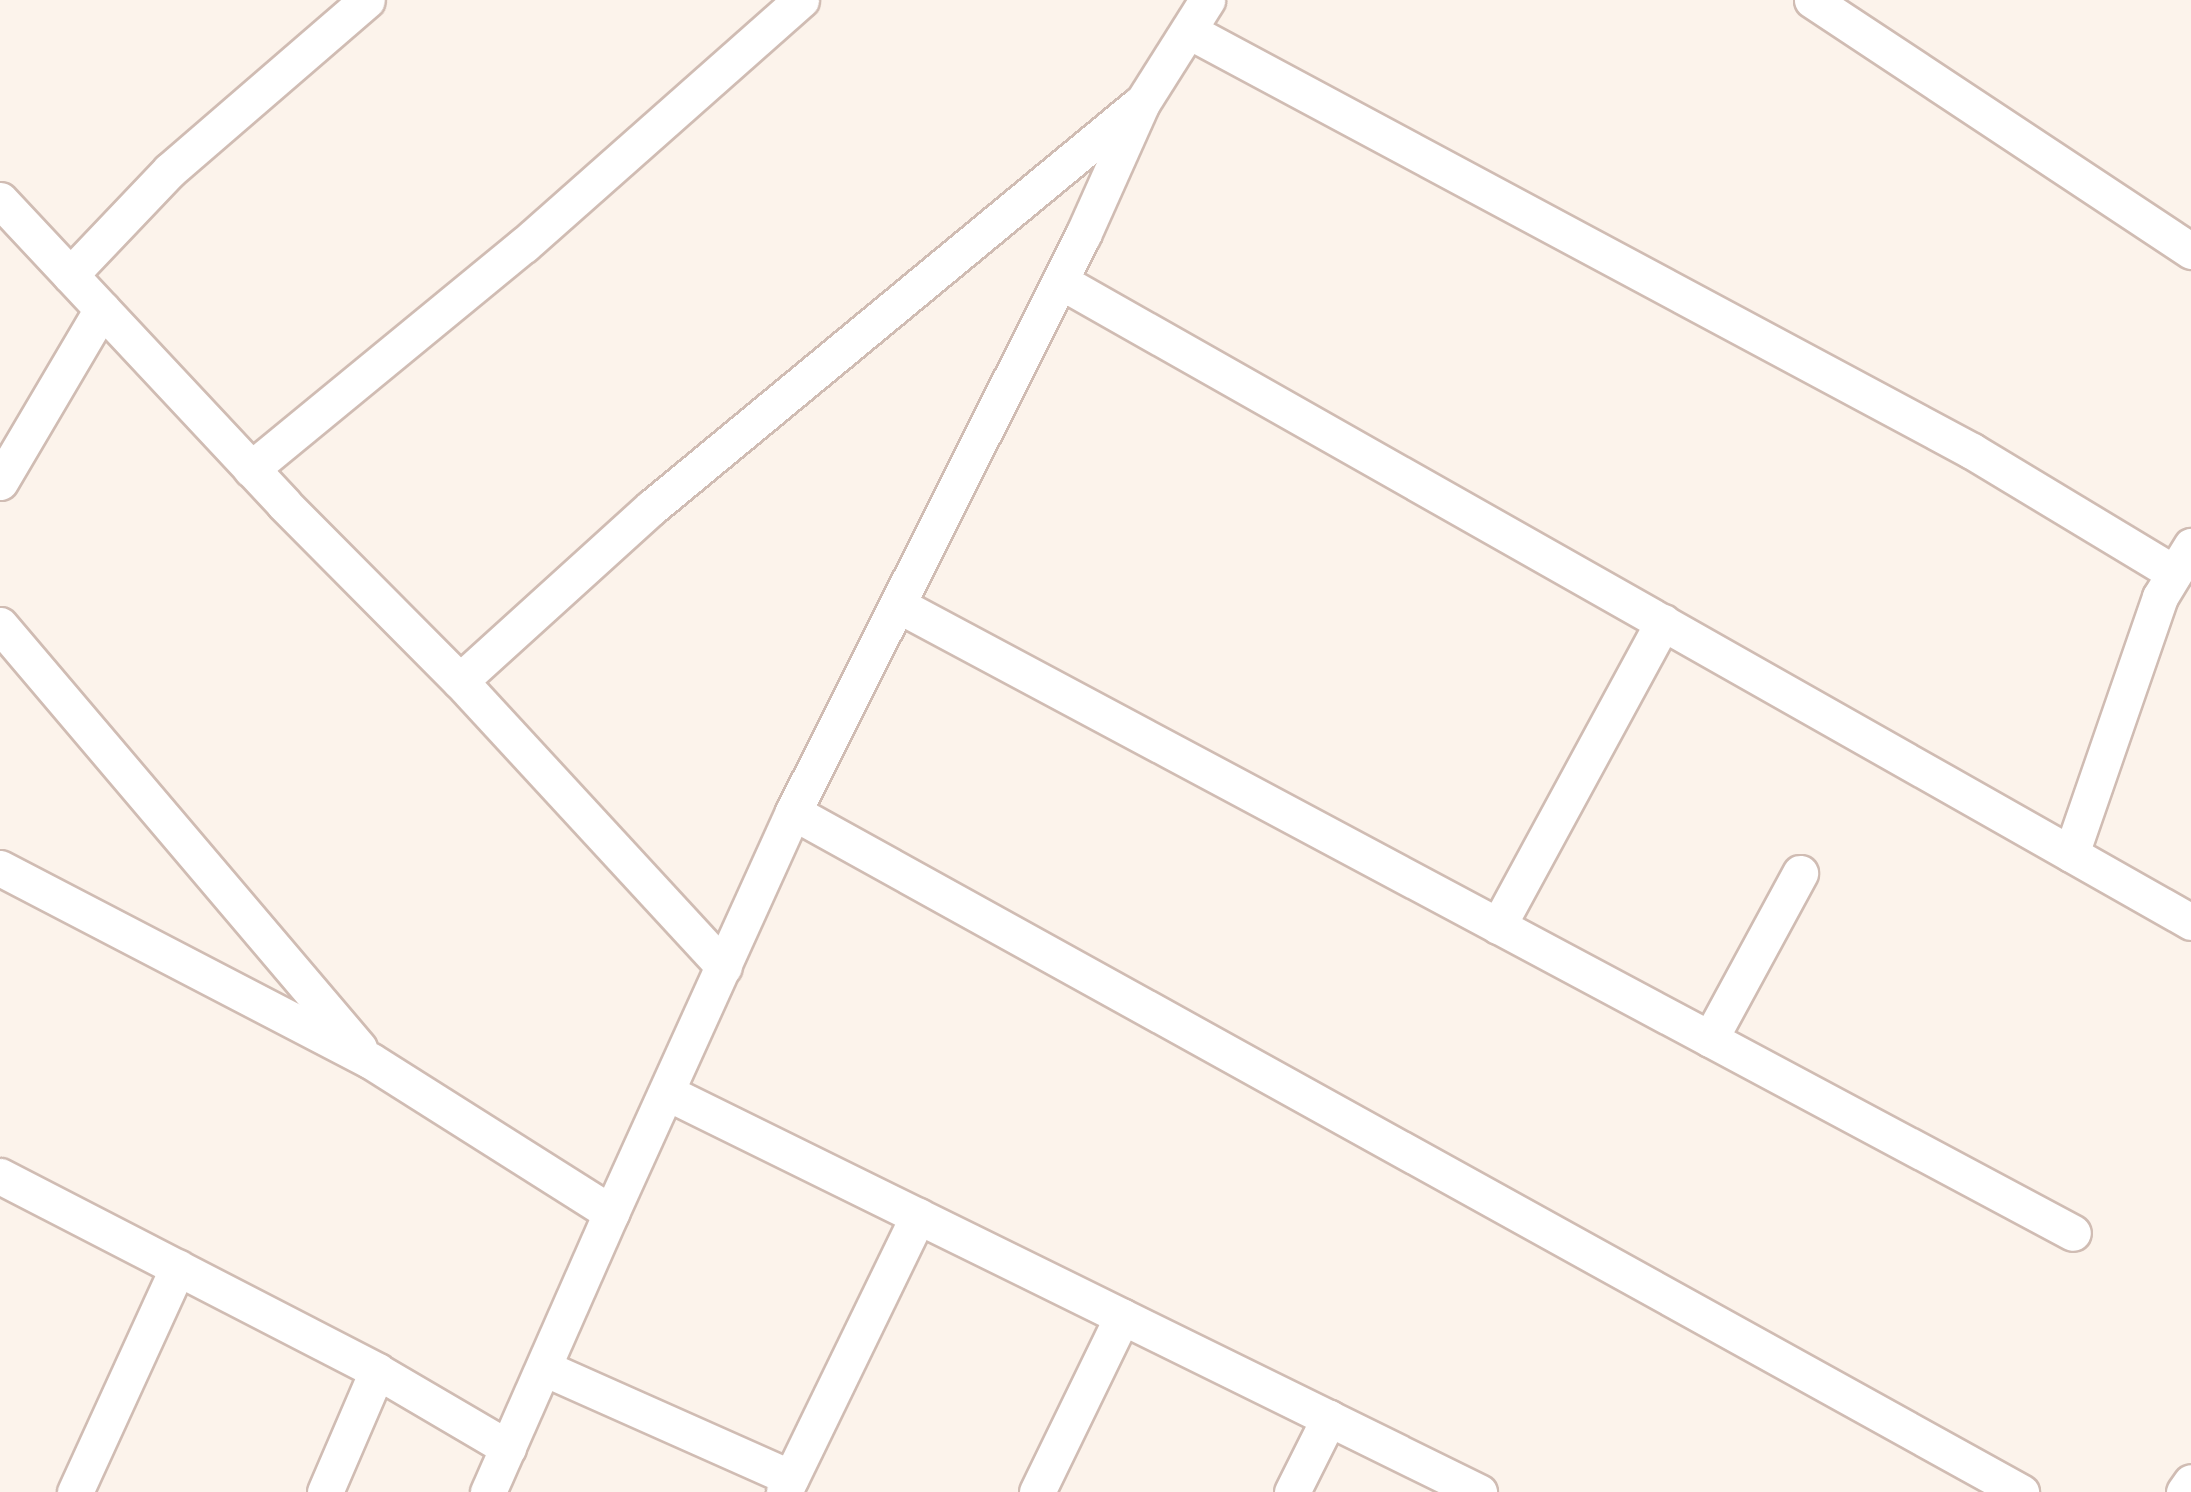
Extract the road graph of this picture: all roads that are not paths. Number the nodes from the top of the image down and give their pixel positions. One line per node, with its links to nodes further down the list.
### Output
1 (367, 0): 9 (street)
2 (801, 0): 12 (street)
3 (1207, 0): 5 (street)
4 (1812, 0): 8 (street)
5 (1189, 31): 6 (street); 14 (street)
6 (1142, 103): 10 (street); 18 (street)
7 (0, 200): 9 (street)
8 (2191, 251)
9 (71, 275): 11 (street)
10 (1060, 281): 15 (street); 16 (street)
11 (102, 309): 12 (street); 13 (street)
12 (251, 469): 18 (street)
13 (0, 482)
14 (2183, 559): 20 (street)
15 (898, 605): 19 (street); 24 (street)
16 (1663, 622): 20 (street); 24 (street)
17 (0, 625): 27 (street)
18 (460, 681): 25 (street)
19 (793, 812): 25 (street); 47 (street)
20 (2071, 854): 23 (street)
21 (0, 868): 27 (street)
22 (1800, 873): 26 (street)
23 (2191, 922)
24 (1498, 926): 26 (street)
25 (724, 967): 28 (street)
26 (1710, 1040): 32 (street)
27 (371, 1061): 30 (street)
28 (668, 1093): 30 (street); 31 (street)
29 (0, 1176): 33 (street)
30 (611, 1213): 35 (street)
31 (918, 1216): 34 (street); 40 (street)
32 (2073, 1234)
33 (178, 1268): 36 (street); 41 (street)
34 (1122, 1317): 37 (street); 44 (street)
35 (544, 1368): 38 (street); 40 (street)
36 (377, 1371): 38 (street); 42 (street)
37 (1329, 1418): 45 (street); 46 (street)
38 (508, 1448): 43 (street)
39 (2191, 1482): 48 (street)
40 (787, 1485)
41 (75, 1492)
42 (325, 1492)
43 (488, 1492)
44 (1037, 1492)
45 (1292, 1492)
46 (1479, 1492)
47 (2021, 1492)
48 (2184, 1492)

